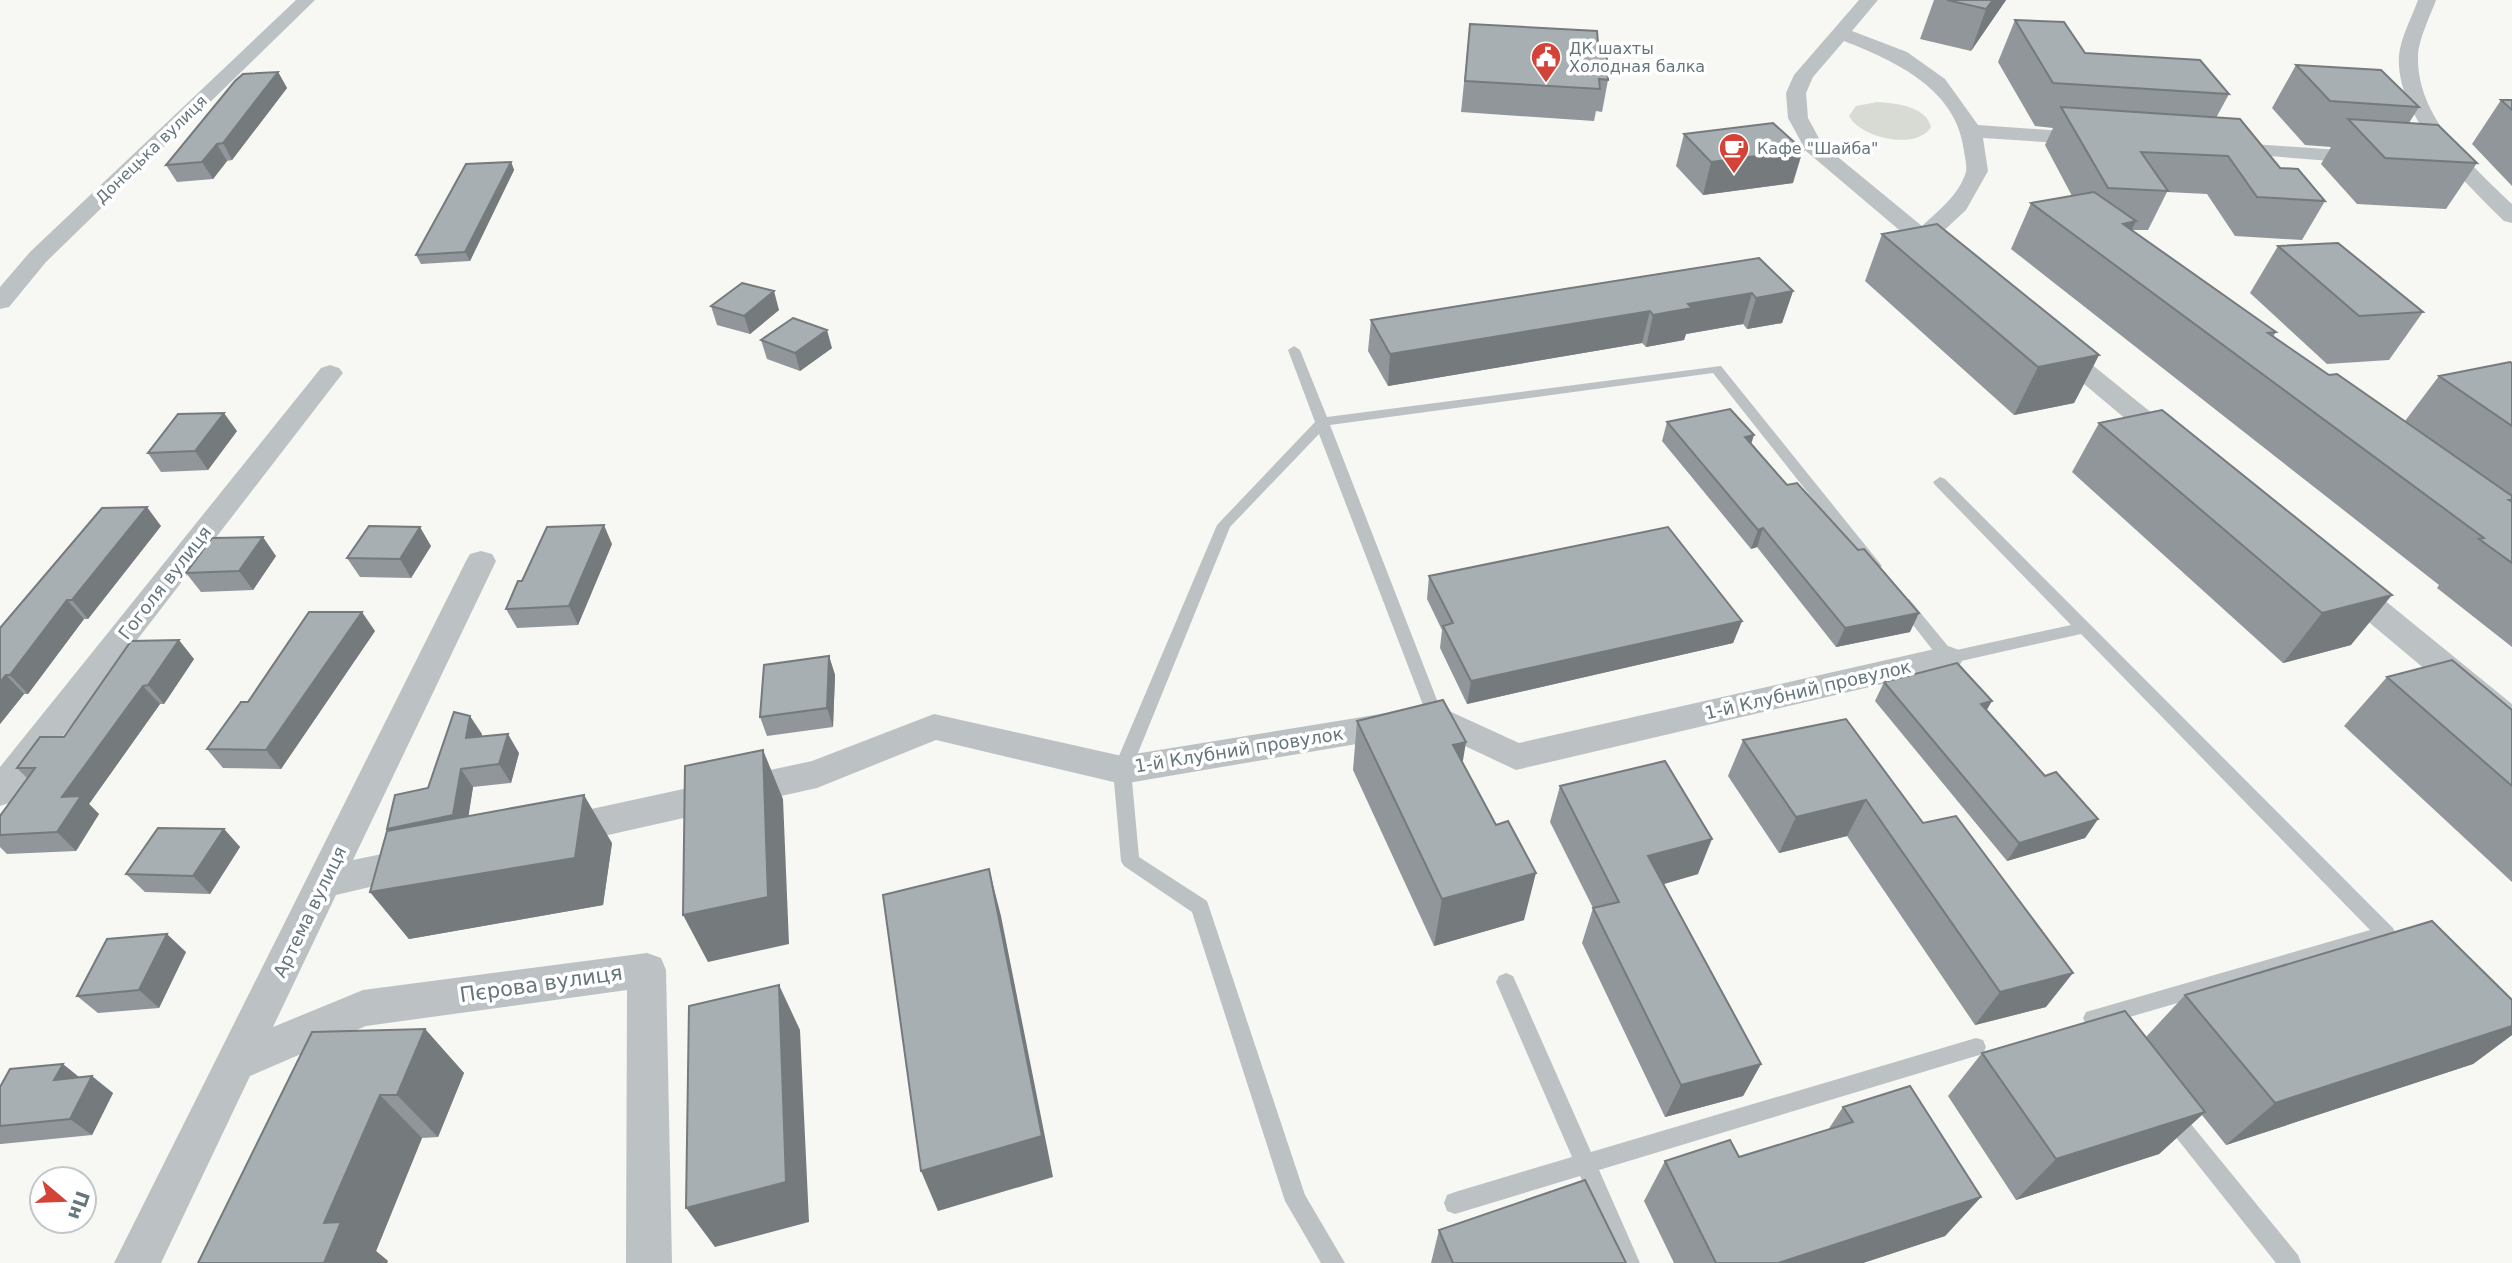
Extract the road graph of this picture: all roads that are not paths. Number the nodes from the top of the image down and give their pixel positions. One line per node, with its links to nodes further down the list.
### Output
1 (306, 0): 14 (street, Донецька вулиця)
2 (1869, 0): 4 (street)
3 (2427, 0): 10 (street)
4 (1841, 33): 5 (street); 12 (street)
5 (1972, 131): 6 (street); 12 (street)
6 (2111, 140)
7 (2209, 147): 8 (street)
8 (2389, 160)
9 (2431, 163): 10 (street)
10 (2459, 164): 11 (street)
11 (2512, 216)
12 (1922, 238): 13 (street)
13 (1965, 273)
14 (0, 302)
15 (2029, 326): 19 (street)
16 (1294, 350): 18 (lane)
17 (330, 373): 28 (street, Гоголя вулиця)
18 (1322, 422): 24 (lane); 25 (lane); 27 (lane)
19 (2190, 458)
20 (1940, 482): 23 (lane)
21 (481, 561): 31 (street, Артема вулиця)
22 (2319, 564): 26 (street)
23 (2083, 628): 24 (lane); 34 (lane)
24 (1948, 658): 25 (street, 1-й Клубний провулок)
25 (1436, 718): 27 (street, 1-й Клубний провулок)
26 (2512, 723)
27 (1122, 770): 29 (street, 1-й Клубний провулок); 41 (lane)
28 (0, 792)
29 (530, 837)
30 (448, 855): 31 (street)
31 (325, 882): 35 (street, Артема вулиця)
32 (1506, 982): 37 (lane)
33 (1976, 1047): 37 (lane)
34 (2118, 1050)
35 (237, 1062): 39 (street, Артема вулиця); 40 (street, Пєрова вулиця)
36 (2161, 1103): 43 (lane)
37 (1586, 1164): 38 (lane); 42 (lane)
38 (1455, 1203)
39 (137, 1263)
40 (649, 1263)
41 (1334, 1263)
42 (1629, 1263)
43 (2290, 1263)

